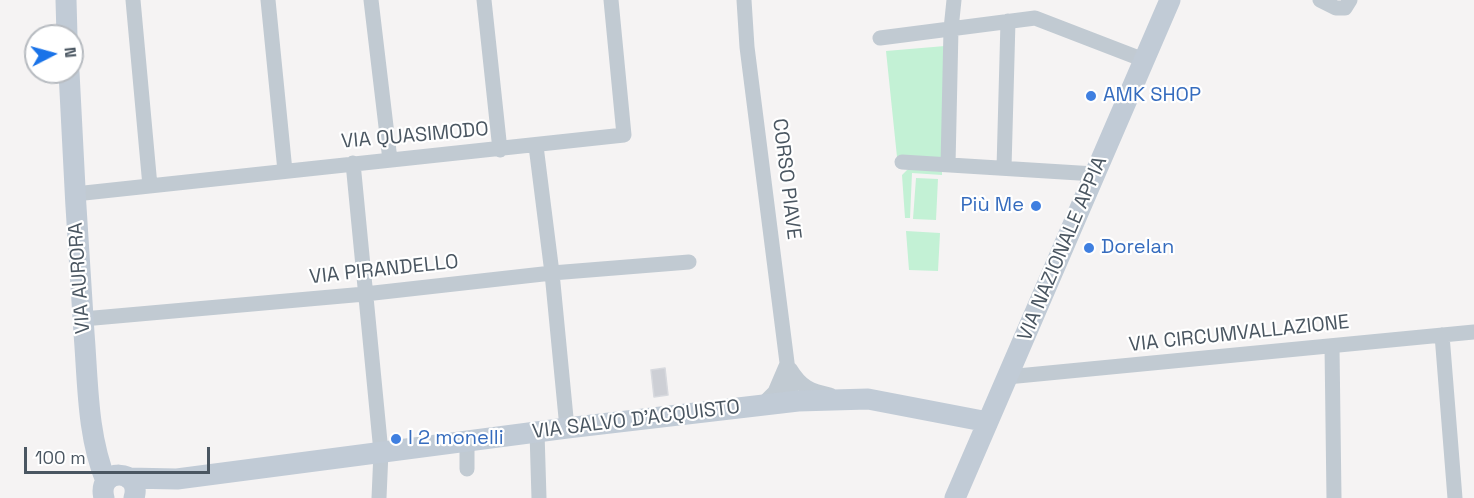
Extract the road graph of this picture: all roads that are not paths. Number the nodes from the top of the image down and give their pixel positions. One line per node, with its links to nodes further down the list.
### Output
1 (66, 0): 13 (street)
2 (133, 0): 27 (street)
3 (268, 0): 25 (street)
4 (371, 0): 20 (street)
5 (484, 0): 19 (street)
6 (611, 0): 18 (street, VIA QUASIMODO)
7 (744, 0): 36 (street, CORSO PIAVE)
8 (954, 0): 14 (street)
9 (1170, 0): 16 (street, VIA NAZIONALE APPIA)
10 (1320, 0): 11 (street)
11 (1350, 0)
12 (1008, 21): 14 (street); 16 (street); 24 (street)
13 (67, 24)
14 (951, 29): 15 (street); 23 (street)
15 (880, 38)
16 (1144, 60): 26 (street, VIA NAZIONALE APPIA)
17 (70, 84): 28 (street, VIA AURORA)
18 (536, 146): 19 (street, VIA QUASIMODO); 30 (street)
19 (500, 150): 20 (street, VIA QUASIMODO)
20 (390, 160): 22 (street, VIA QUASIMODO)
21 (902, 162): 23 (street)
22 (353, 163): 25 (street, VIA QUASIMODO); 31 (street)
23 (948, 165): 24 (street)
24 (1004, 168): 26 (street)
25 (285, 171): 27 (street, VIA QUASIMODO)
26 (1095, 174): 37 (street, VIA NAZIONALE APPIA)
27 (150, 186): 28 (street, VIA QUASIMODO)
28 (75, 194): 32 (street, VIA AURORA)
29 (689, 262): 30 (street, VIA PIRANDELLO)
30 (552, 273): 31 (street, VIA PIRANDELLO); 42 (street)
31 (365, 294): 32 (street, VIA PIRANDELLO); 45 (street)
32 (83, 319): 48 (street, VIA AURORA)
33 (1474, 332): 34 (street, VIA CIRCUMVALLAZIONE)
34 (1442, 335): 35 (street, VIA CIRCUMVALLAZIONE); 54 (street)
35 (1332, 346): 37 (street, VIA CIRCUMVALLAZIONE); 53 (street)
36 (788, 364): 38 (street, CORSO PIAVE); 39 (street, CORSO PIAVE); 40 (street)
37 (1007, 377): 41 (street, VIA NAZIONALE APPIA)
38 (851, 399): 39 (street, VIA SALVO D'ACQUISTO); 41 (street, VIA SALVO D'ACQUISTO)
39 (792, 402): 40 (street, VIA SALVO D'ACQUISTO)
40 (762, 405): 42 (street, VIA SALVO D'ACQUISTO)
41 (988, 422): 52 (street, VIA NAZIONALE APPIA)
42 (567, 428): 43 (street, VIA SALVO D'ACQUISTO)
43 (537, 432): 44 (street, VIA SALVO D'ACQUISTO); 51 (street)
44 (467, 441): 45 (street, VIA SALVO D'ACQUISTO); 46 (street)
45 (381, 452): 47 (street, VIA SALVO D'ACQUISTO); 50 (street)
46 (467, 469)
47 (177, 479): 49 (street, VIA SALVO D'ACQUISTO); 49 (street, VIA SALVO D'ACQUISTO)
48 (105, 490): 49 (street, VIA SALVO D'ACQUISTO)
49 (141, 493)
50 (379, 498)
51 (538, 498)
52 (955, 498)
53 (1334, 498)
54 (1455, 498)

